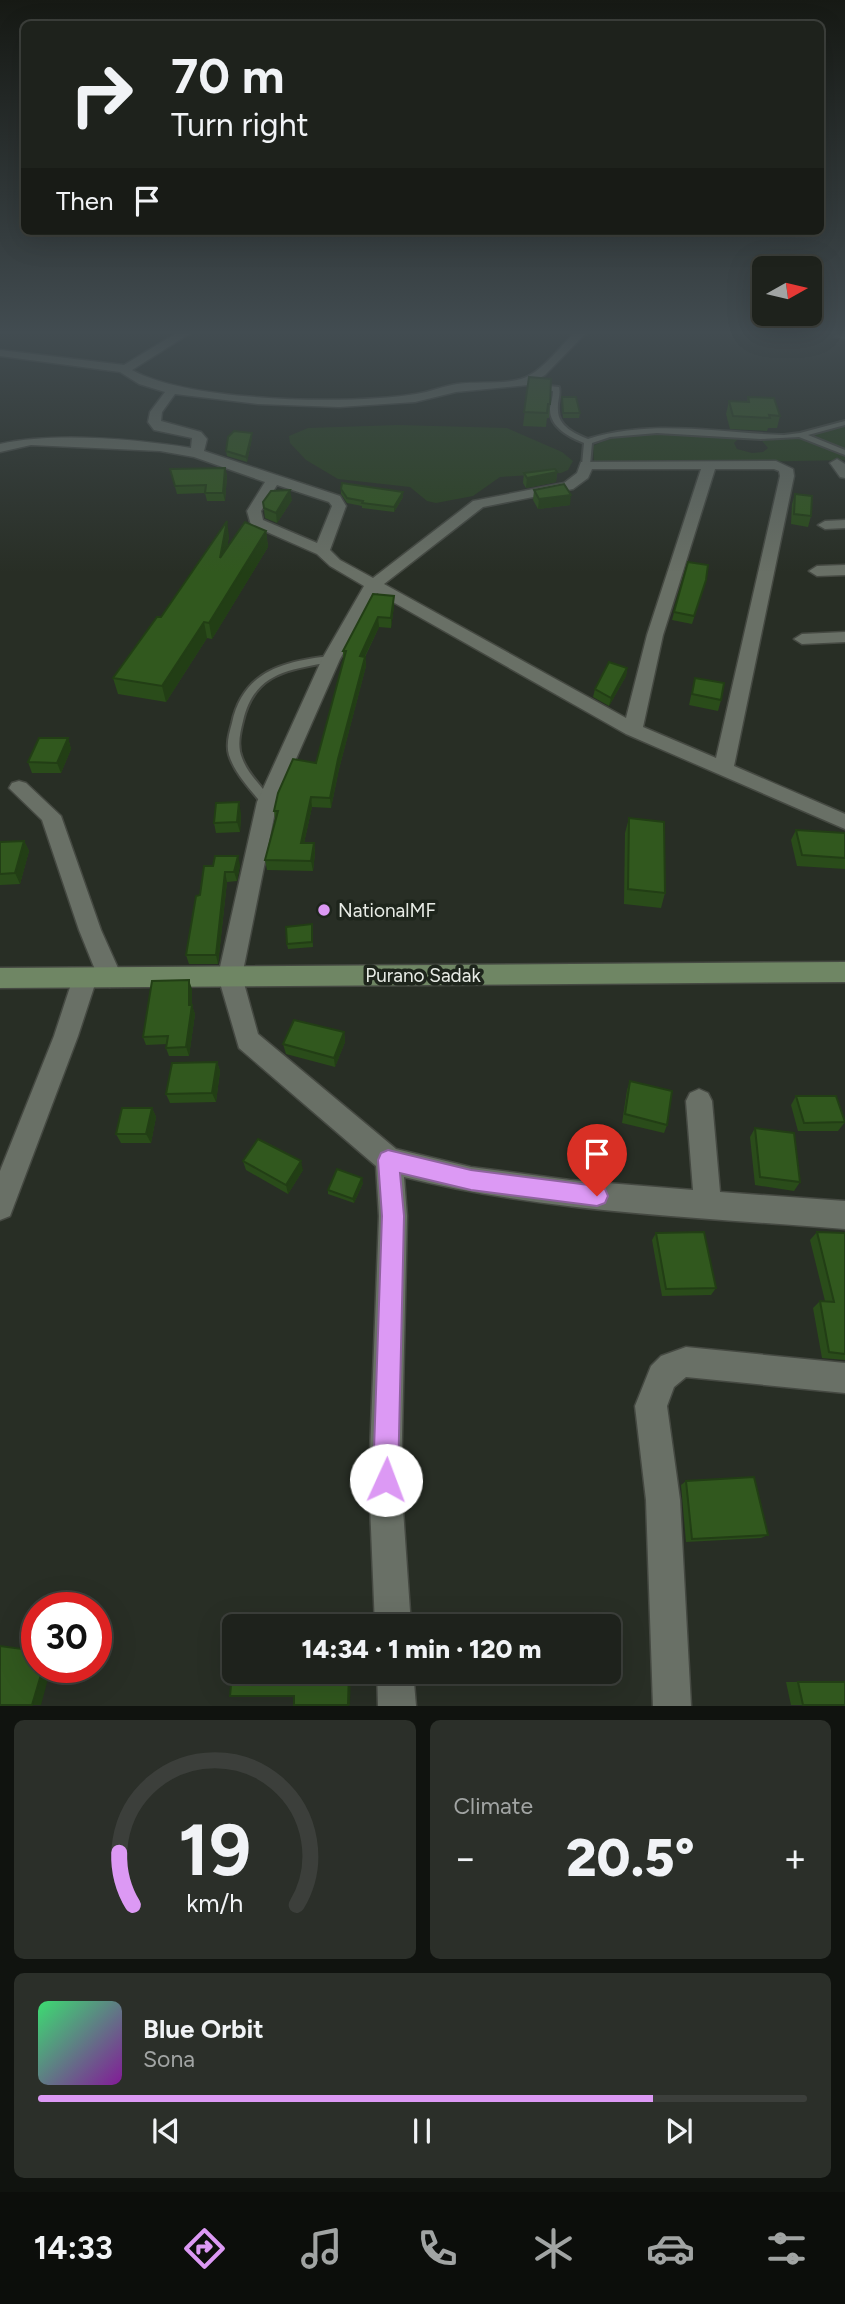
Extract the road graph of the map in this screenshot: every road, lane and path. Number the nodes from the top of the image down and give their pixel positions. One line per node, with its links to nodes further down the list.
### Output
1 (156, 414): 7 (street)
2 (554, 414): 5 (lane)
3 (845, 423): 4 (lane)
4 (800, 435): 5 (lane); 8 (lane)
5 (588, 442): 9 (lane)
6 (0, 448): 7 (street)
7 (197, 453): 11 (street)
8 (842, 463)
9 (586, 465): 10 (street); 17 (street)
10 (709, 467): 21 (street); 22 (street)
11 (273, 480): 14 (street); 14 (street)
12 (845, 524): 13 (street)
13 (825, 525)
14 (321, 551): 17 (street)
15 (845, 570): 16 (street)
16 (817, 571)
17 (373, 585): 20 (street); 21 (street)
18 (845, 637): 19 (street)
19 (802, 639)
20 (331, 659): 24 (street); 24 (lane)
21 (633, 730): 22 (street)
22 (723, 770): 25 (street)
23 (19, 788): 28 (street)
24 (267, 802): 27 (street)
25 (845, 822)
26 (845, 972): 27 (main road, Purano Sadak)
27 (230, 976): 28 (main road, Purano Sadak); 31 (street)
28 (98, 977): 29 (main road, Purano Sadak); 32 (street)
29 (0, 978)
30 (699, 1101): 33 (street)
31 (388, 1160): 33 (street); 36 (street)
32 (0, 1206)
33 (708, 1206): 34 (street)
34 (845, 1215)
35 (845, 1378): 39 (street)
36 (392, 1614)
37 (396, 1684): 38 (street)
38 (397, 1706)
39 (672, 1706)

